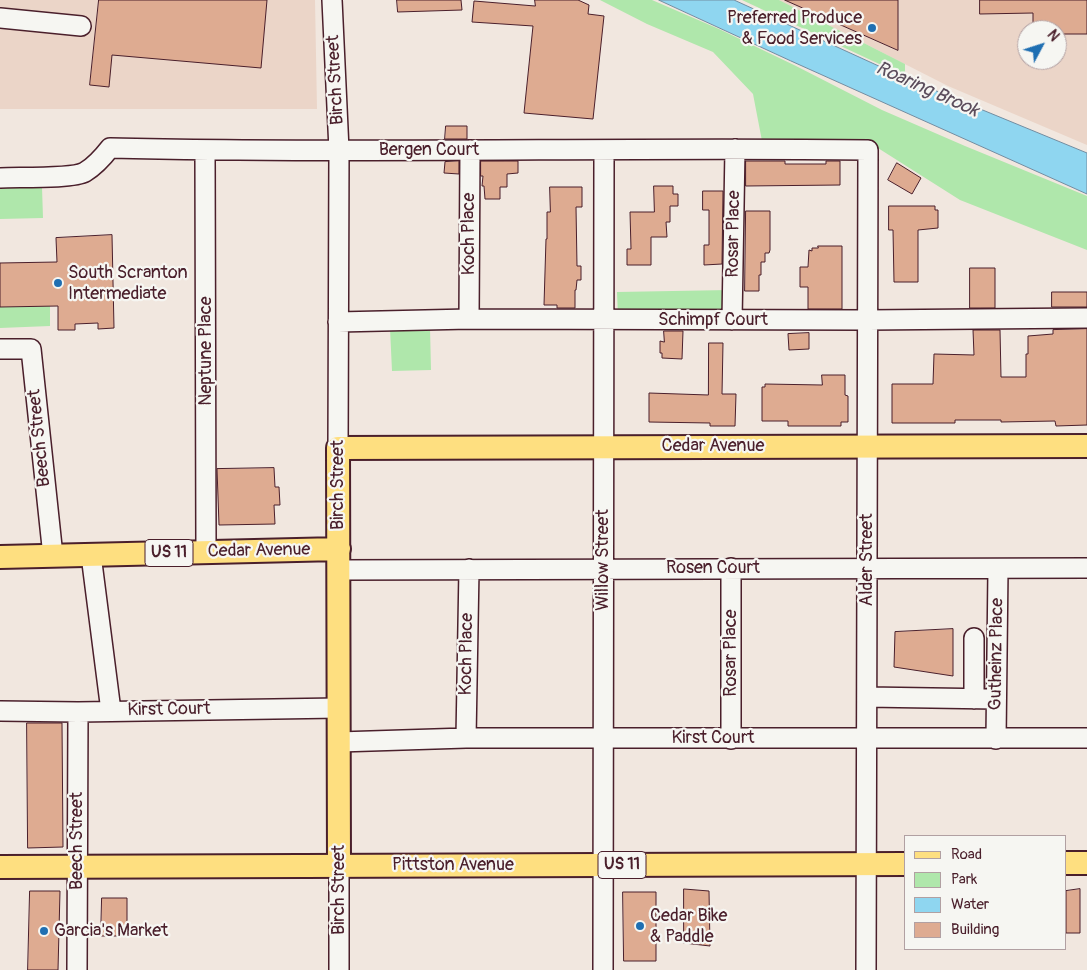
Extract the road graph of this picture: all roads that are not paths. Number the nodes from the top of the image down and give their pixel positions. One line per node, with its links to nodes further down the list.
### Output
1 (332, 0): 6 (street, Birch Street)
2 (0, 18): 3 (street)
3 (81, 26)
4 (735, 148): 8 (street, Bergen Court); 9 (street, Bergen Court); 14 (street, Rosar Place)
5 (205, 150): 6 (street, Bergen Court); 10 (street, Bergen Court); 22 (street, Neptune Place)
6 (339, 150): 7 (street, Bergen Court); 16 (street, Birch Street)
7 (470, 150): 8 (street, Bergen Court); 12 (street, Koch Place)
8 (604, 150): 13 (street, Willow Street)
9 (868, 150): 15 (street, Alder Street)
10 (0, 178)
11 (1087, 318): 15 (street, Schimpf Court)
12 (468, 319): 13 (street, Schimpf Court); 16 (street, Schimpf Court)
13 (603, 320): 14 (street, Schimpf Court); 18 (street, Willow Street)
14 (732, 320): 15 (street, Schimpf Court)
15 (868, 320): 19 (street, Alder Street)
16 (338, 322): 21 (street, Birch Street)
17 (0, 349): 24 (street, Beech Street)
18 (603, 446): 19 (main road, Cedar Avenue); 21 (main road, Cedar Avenue); 31 (street, Willow Street)
19 (868, 446): 20 (main road, Cedar Avenue); 28 (street, Alder Street)
20 (1087, 446)
21 (338, 448): 26 (main road, Birch Street)
22 (206, 551): 23 (main road, Cedar Avenue / US 11); 26 (main road, Cedar Avenue / US 11)
23 (91, 555): 24 (main road, Cedar Avenue / US 11); 39 (street)
24 (54, 556): 25 (main road, Cedar Avenue / US 11)
25 (0, 557)
26 (339, 559): 30 (street, Rosen Court); 37 (main road, Birch Street)
27 (731, 568): 28 (street, Rosen Court); 31 (street, Rosen Court); 45 (street, Rosar Place)
28 (867, 568): 32 (street, Rosen Court); 34 (street, Alder Street)
29 (1087, 568): 32 (street, Rosen Court)
30 (469, 569): 31 (street, Rosen Court); 42 (street, Koch Place)
31 (603, 569): 41 (street, Willow Street)
32 (998, 569): 36 (street, Gutheinz Place)
33 (974, 638): 35 (street)
34 (867, 697): 35 (street); 43 (street, Alder Street)
35 (974, 698): 36 (street)
36 (996, 699): 46 (street, Gutheinz Place)
37 (339, 708): 39 (street, Kirst Court); 47 (main road, Birch Street)
38 (0, 711): 40 (street, Kirst Court)
39 (111, 711): 40 (street, Kirst Court)
40 (78, 712): 55 (street, Beech Street)
41 (603, 737): 42 (street, Kirst Court); 45 (street, Kirst Court); 52 (street, Willow Street)
42 (466, 738): 47 (street, Kirst Court)
43 (867, 738): 45 (street, Kirst Court); 46 (street, Kirst Court); 50 (street, Alder Street)
44 (1087, 738): 46 (street, Kirst Court)
45 (731, 739)
46 (996, 739)
47 (339, 742): 53 (main road, Birch Street)
48 (1067, 863): 49 (main road)
49 (1087, 863)
50 (867, 864): 51 (main road, Pittston Avenue / US 11); 52 (main road, Pittston Avenue / US 11); 59 (street, Alder Street)
51 (904, 864)
52 (603, 865): 53 (main road, Pittston Avenue / US 11); 58 (street, Willow Street)
53 (339, 866): 55 (main road, Pittston Avenue); 57 (street, Birch Street)
54 (0, 867): 55 (main road, Pittston Avenue)
55 (77, 867): 56 (street, Beech Street)
56 (77, 970)
57 (339, 970)
58 (602, 970)
59 (866, 970)

